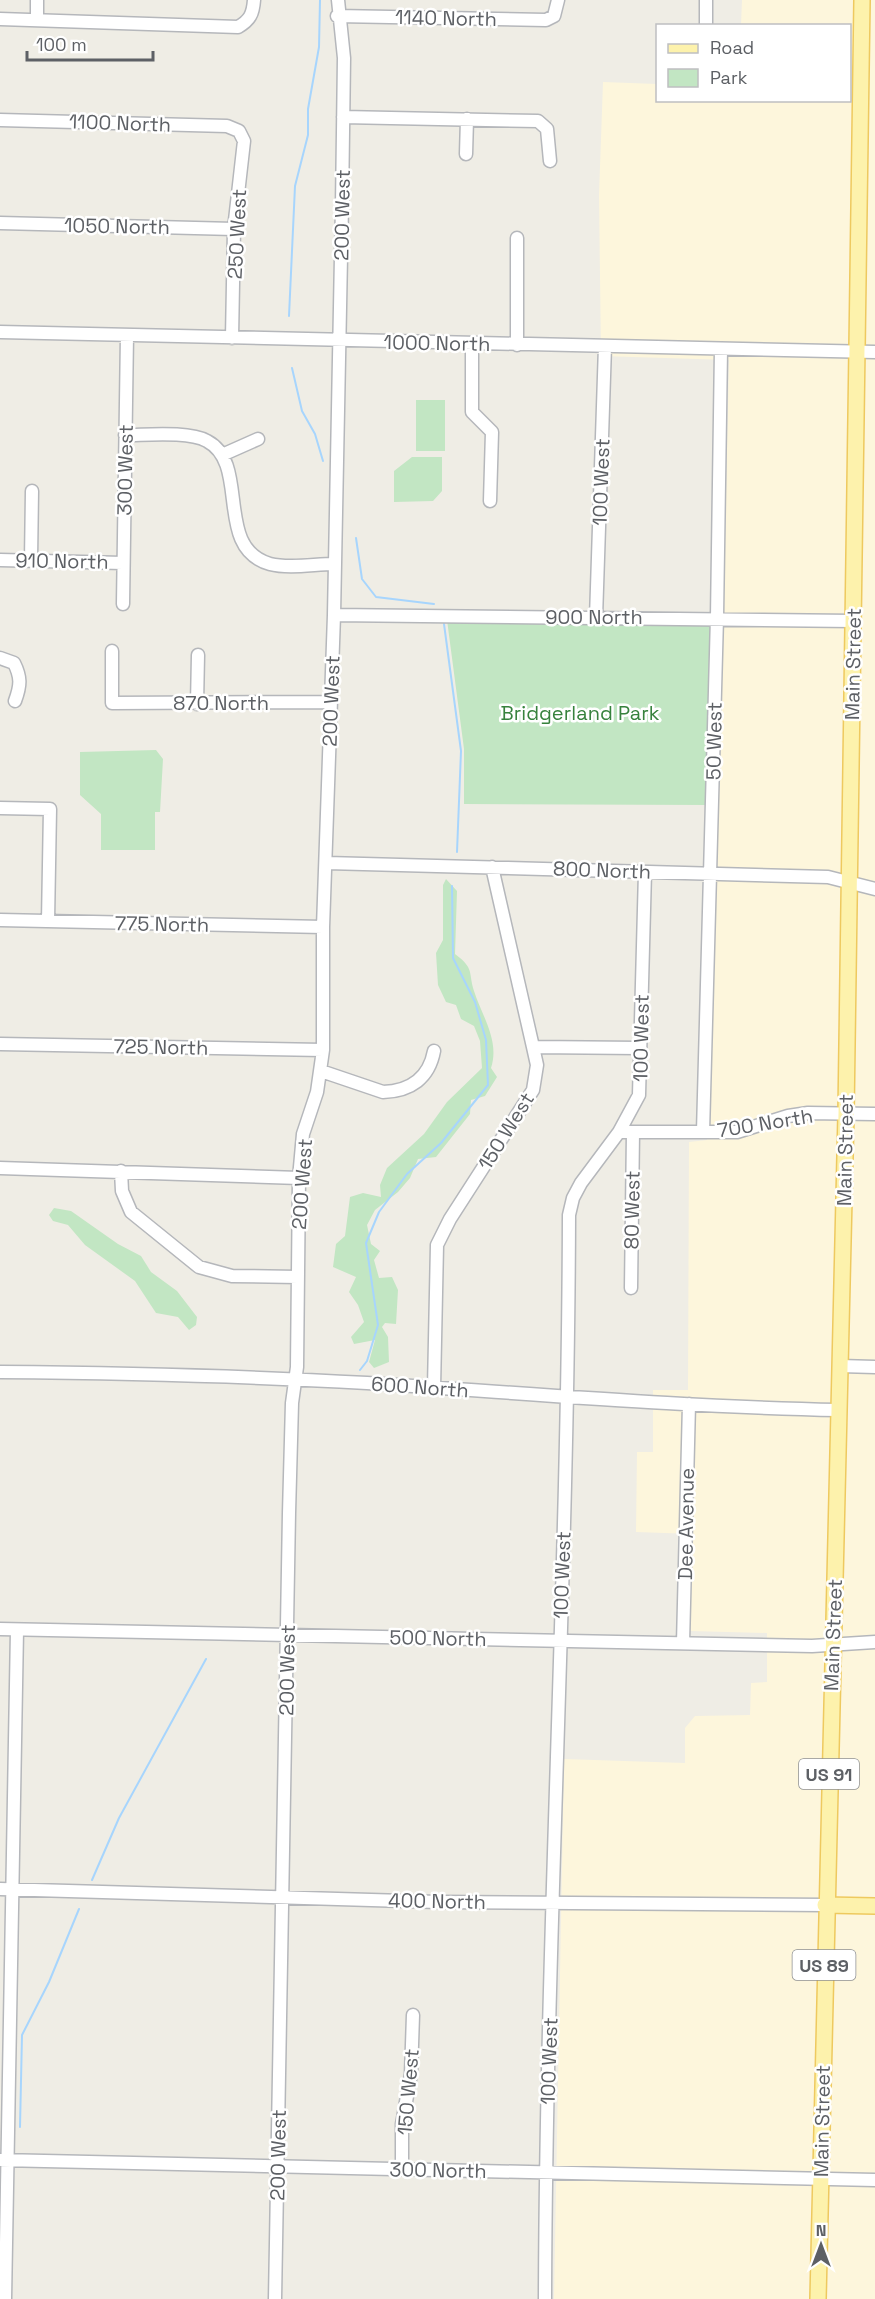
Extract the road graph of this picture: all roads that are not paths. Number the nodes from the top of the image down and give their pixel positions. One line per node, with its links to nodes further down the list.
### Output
1 (38, 0): 9 (street)
2 (254, 0): 9 (street)
3 (338, 0): 7 (street, 200 West)
4 (558, 0): 7 (street, 1140 North)
5 (706, 0): 10 (street)
6 (862, 0): 11 (main road, Main Street / US 91)
7 (338, 16): 12 (street, 200 West)
8 (0, 19): 9 (street)
9 (37, 20)
10 (706, 24)
11 (855, 50): 29 (main road, Main Street / US 91)
12 (343, 117): 13 (street); 24 (street, 200 West)
13 (467, 119): 16 (street); 17 (street)
14 (0, 120): 15 (street, 1100 North)
15 (239, 131): 19 (street, 250 West)
16 (466, 154)
17 (550, 160)
18 (0, 224): 19 (street, 1050 North)
19 (234, 229): 23 (street, 250 West)
20 (517, 238): 26 (street)
21 (0, 332): 22 (street, 1000 North)
22 (127, 335): 23 (street, 1000 North); 31 (street, 300 West)
23 (232, 338): 24 (street, 1000 North)
24 (339, 341): 25 (street, 1000 North); 39 (street, 200 West)
25 (472, 344): 26 (street, 1000 North); 35 (street)
26 (517, 345): 27 (street, 1000 North)
27 (605, 346): 28 (street, 1000 North); 43 (street, 100 West)
28 (721, 349): 29 (street, 1000 North); 42 (street, 50 West)
29 (855, 352): 30 (street, 1000 North); 44 (main road, Main Street / US 91)
30 (875, 352)
31 (125, 435): 33 (street); 38 (street, 300 West)
32 (258, 439): 33 (street)
33 (222, 455): 39 (street)
34 (32, 491): 37 (street)
35 (490, 501)
36 (0, 560): 37 (street, 910 North)
37 (31, 560): 38 (street, 910 North)
38 (123, 563): 40 (street, 300 West)
39 (334, 564): 41 (street, 200 West)
40 (123, 604)
41 (334, 615): 43 (street, 900 North); 49 (street, 200 West)
42 (717, 617): 43 (street, 900 North); 44 (street, 900 North); 55 (street, 50 West)
43 (596, 618)
44 (854, 621): 56 (main road, Main Street / US 91)
45 (112, 651): 50 (street, 870 North)
46 (198, 655): 50 (street)
47 (0, 658): 48 (street)
48 (15, 701)
49 (330, 702): 50 (street, 870 North); 52 (street, 200 West)
50 (197, 704)
51 (0, 808): 59 (street)
52 (327, 863): 53 (street, 800 North); 60 (street, 200 West)
53 (492, 867): 54 (street, 800 North); 62 (street, 150 West)
54 (645, 872): 55 (street, 800 North); 63 (street, 100 West)
55 (710, 873): 56 (street, 800 North); 71 (street, 50 West)
56 (850, 884): 57 (street, 800 North); 67 (main road, Main Street / US 91)
57 (875, 889)
58 (0, 920): 59 (street, 775 North)
59 (48, 921): 60 (street, 775 North)
60 (323, 927): 64 (street, 200 West)
61 (0, 1044): 64 (street, 725 North)
62 (533, 1047): 63 (street); 81 (street, 150 West)
63 (640, 1048): 69 (street, 100 West)
64 (323, 1050): 66 (street, 200 West)
65 (434, 1051): 66 (street)
66 (321, 1071): 74 (street, 200 West)
67 (846, 1114): 68 (street, 700 North); 71 (street, 700 North); 77 (main road, Main Street / US 91)
68 (875, 1114)
69 (619, 1132): 70 (street, 700 North); 82 (street, 100 West)
70 (633, 1132): 71 (street, 700 North); 76 (street, 80 West)
71 (703, 1132)
72 (0, 1168): 73 (street)
73 (122, 1171): 74 (street); 75 (street)
74 (299, 1178): 75 (street, 200 West)
75 (298, 1277): 80 (street, 200 West)
76 (631, 1288)
77 (840, 1366): 78 (street); 84 (main road, Main Street / US 91)
78 (875, 1367)
79 (0, 1372): 80 (street, 600 North)
80 (296, 1380): 81 (street, 600 North); 87 (street, 200 West)
81 (434, 1388): 82 (street, 600 North)
82 (568, 1398): 83 (street, 600 North); 88 (street, 100 West)
83 (689, 1404): 84 (street, 600 North); 90 (street, Dee Avenue)
84 (839, 1410): 91 (main road, Main Street / US 91)
85 (0, 1629): 86 (street, 500 North)
86 (17, 1630): 87 (street, 500 North); 92 (street)
87 (288, 1635): 88 (street, 500 North); 93 (street, 200 West)
88 (559, 1641): 90 (street, 500 North); 94 (street, 100 West)
89 (875, 1642): 91 (street, 500 North)
90 (684, 1643): 91 (street, 500 North)
91 (834, 1644): 95 (main road, Main Street / US 91)
92 (6, 1889): 93 (street, 400 North); 98 (street)
93 (284, 1896): 94 (street, 400 North); 99 (street, 200 West)
94 (553, 1903): 95 (street, 400 North); 101 (street, 100 West)
95 (825, 1905): 96 (main road, 400 North); 102 (main road, Main Street / US 89)
96 (875, 1906)
97 (413, 2015): 100 (street, 150 West)
98 (4, 2160): 99 (street, 300 North); 104 (street)
99 (278, 2166): 100 (street, 300 North); 105 (street, 200 West)
100 (402, 2169): 101 (street, 300 North)
101 (546, 2172): 102 (street, 300 North); 106 (street, 100 West)
102 (821, 2178): 103 (street, 300 North); 107 (main road, Main Street / US 89)
103 (875, 2180)
104 (5, 2299)
105 (275, 2299)
106 (545, 2299)
107 (818, 2299)

